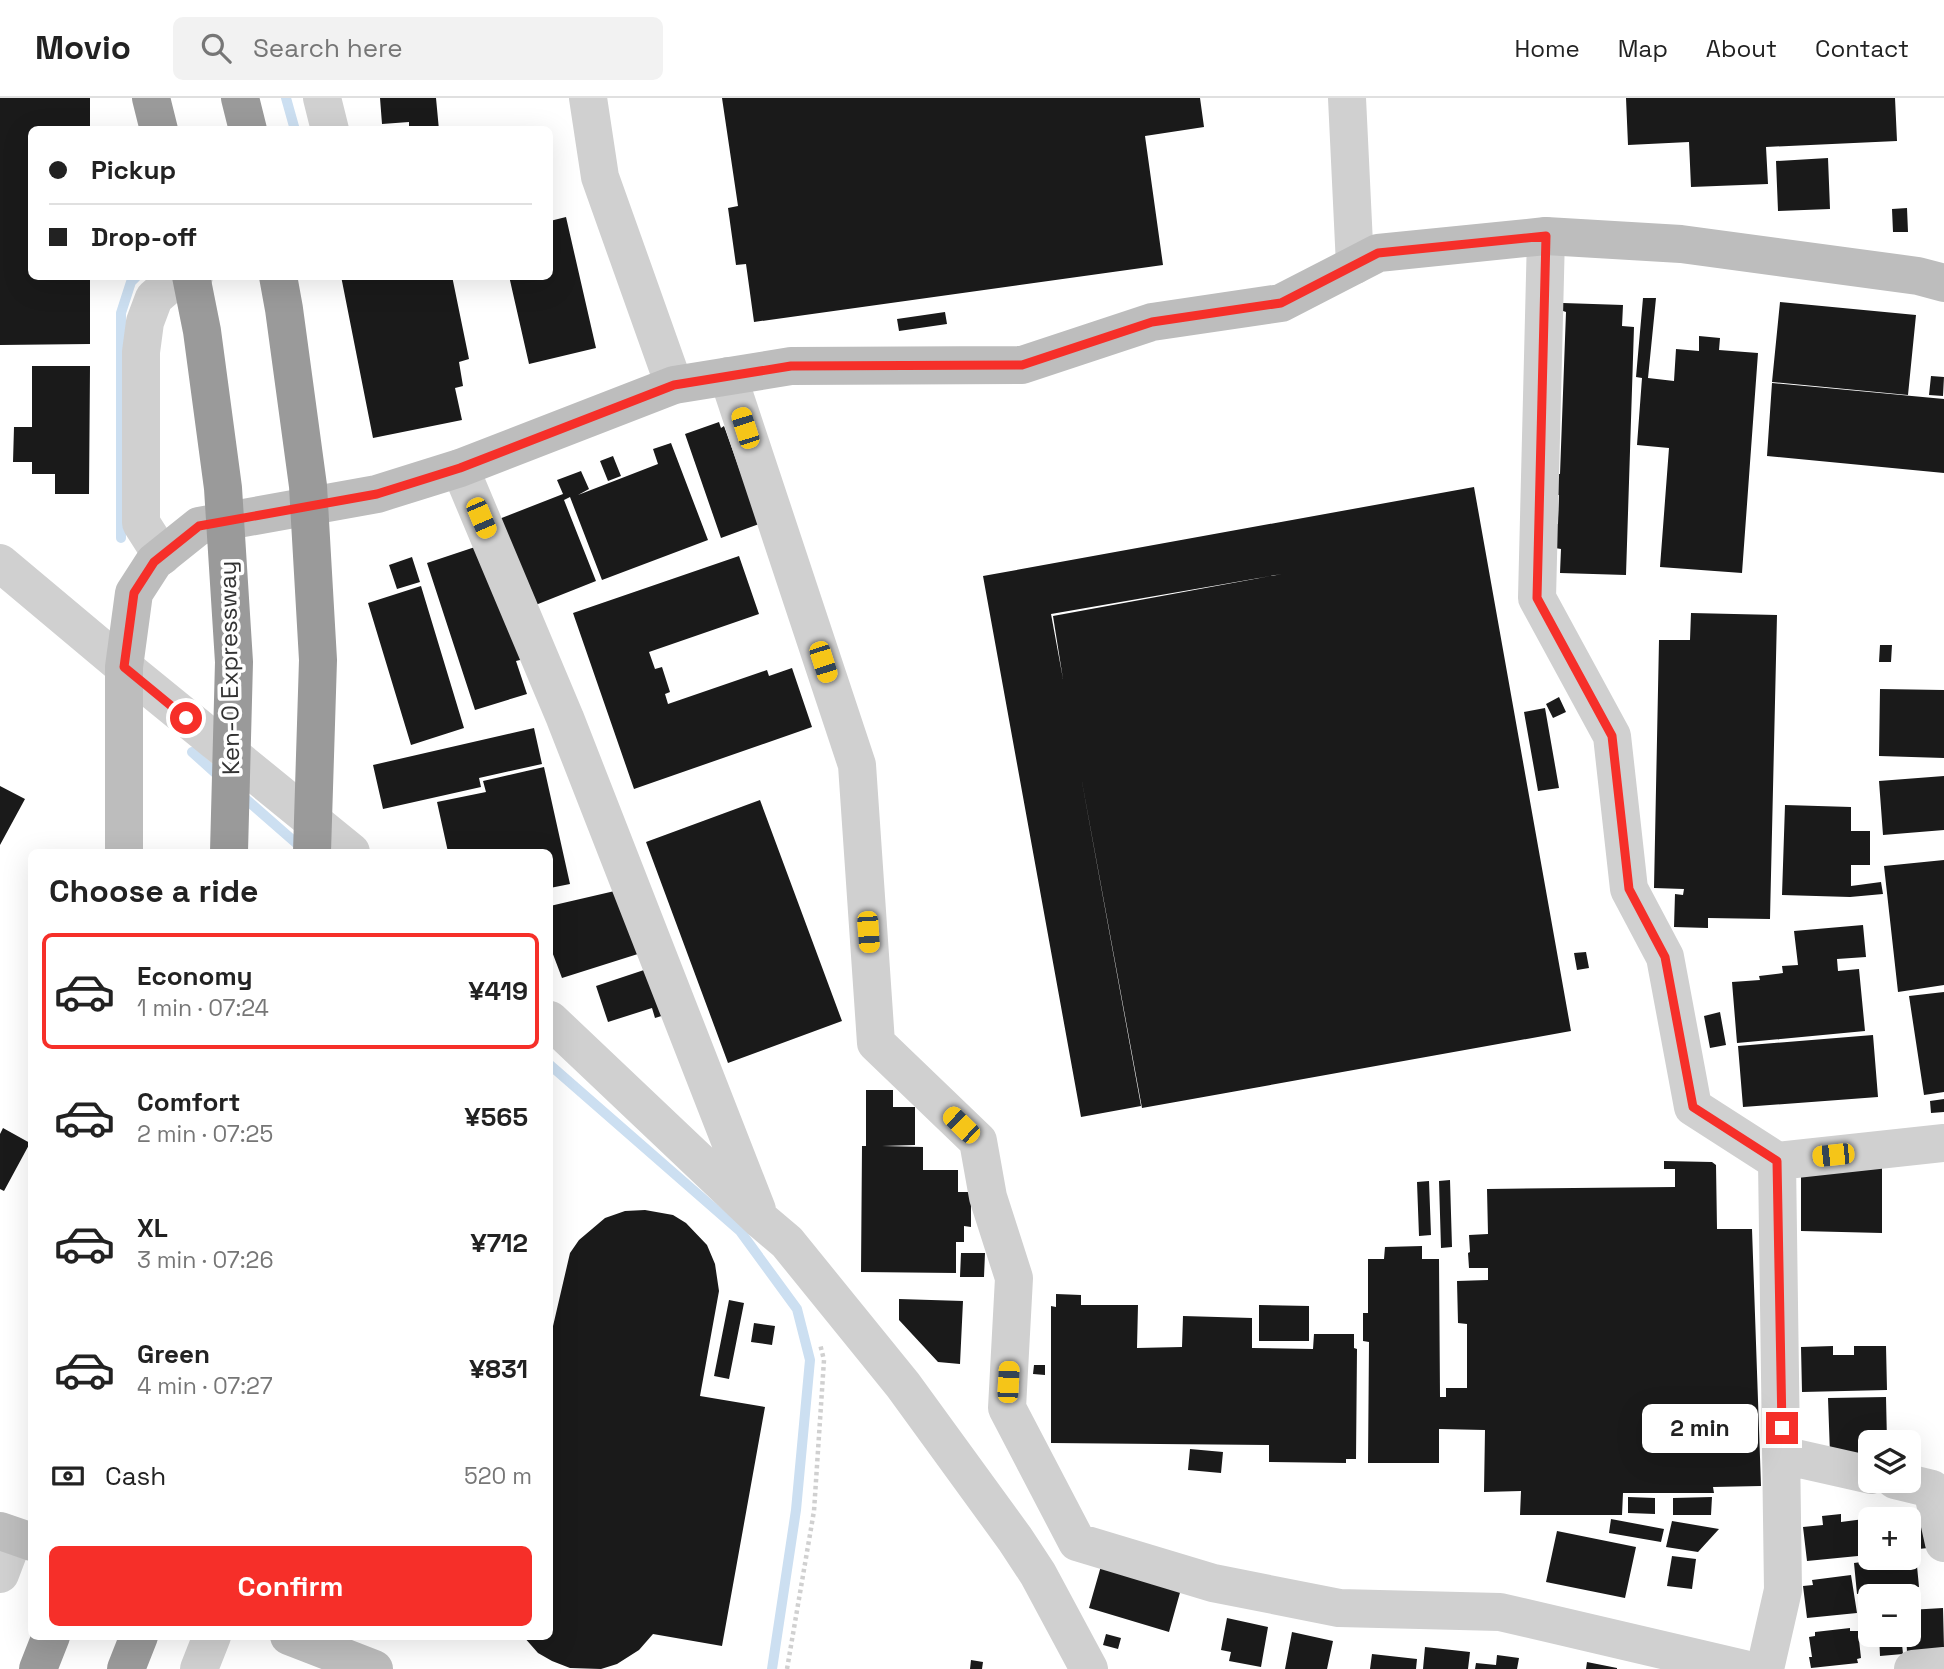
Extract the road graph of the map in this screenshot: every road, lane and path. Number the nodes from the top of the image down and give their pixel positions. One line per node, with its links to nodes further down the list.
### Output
1 (151, 98): 6 (highway)
2 (240, 98): 7 (highway)
3 (321, 98): 8 (street)
4 (588, 98): 16 (street)
5 (1347, 98): 10 (street)
6 (158, 126)
7 (247, 126)
8 (329, 126)
9 (1546, 236): 10 (street); 14 (street); 27 (street)
10 (1355, 265): 15 (street)
11 (182, 280): 18 (street)
12 (193, 280): 22 (highway, Ken-O Expressway)
13 (279, 280): 23 (highway)
14 (1944, 283)
15 (728, 376): 16 (street); 47 (street)
16 (674, 385): 17 (street)
17 (460, 468): 18 (street); 28 (street)
18 (162, 556): 20 (street)
19 (0, 563): 20 (street)
20 (124, 667): 21 (street); 24 (street)
21 (124, 849)
22 (229, 849)
23 (312, 849)
24 (347, 849)
25 (553, 1023): 28 (street)
26 (1944, 1143): 27 (street)
27 (1777, 1161): 30 (street)
28 (761, 1220): 46 (street)
29 (818, 1338): 45 (path)
30 (1782, 1455): 31 (street); 48 (street)
31 (1858, 1472)
32 (1921, 1486): 34 (street)
33 (15, 1537): 35 (street)
34 (1944, 1544)
35 (0, 1574)
36 (49, 1640): 41 (highway)
37 (137, 1640): 42 (highway)
38 (210, 1640): 43 (street)
39 (299, 1640): 44 (street)
40 (1944, 1666): 49 (street)
41 (38, 1669)
42 (126, 1669)
43 (199, 1669)
44 (374, 1669)
45 (787, 1669)
46 (1089, 1669)
47 (1744, 1669)
48 (1765, 1669)
49 (1913, 1669)

